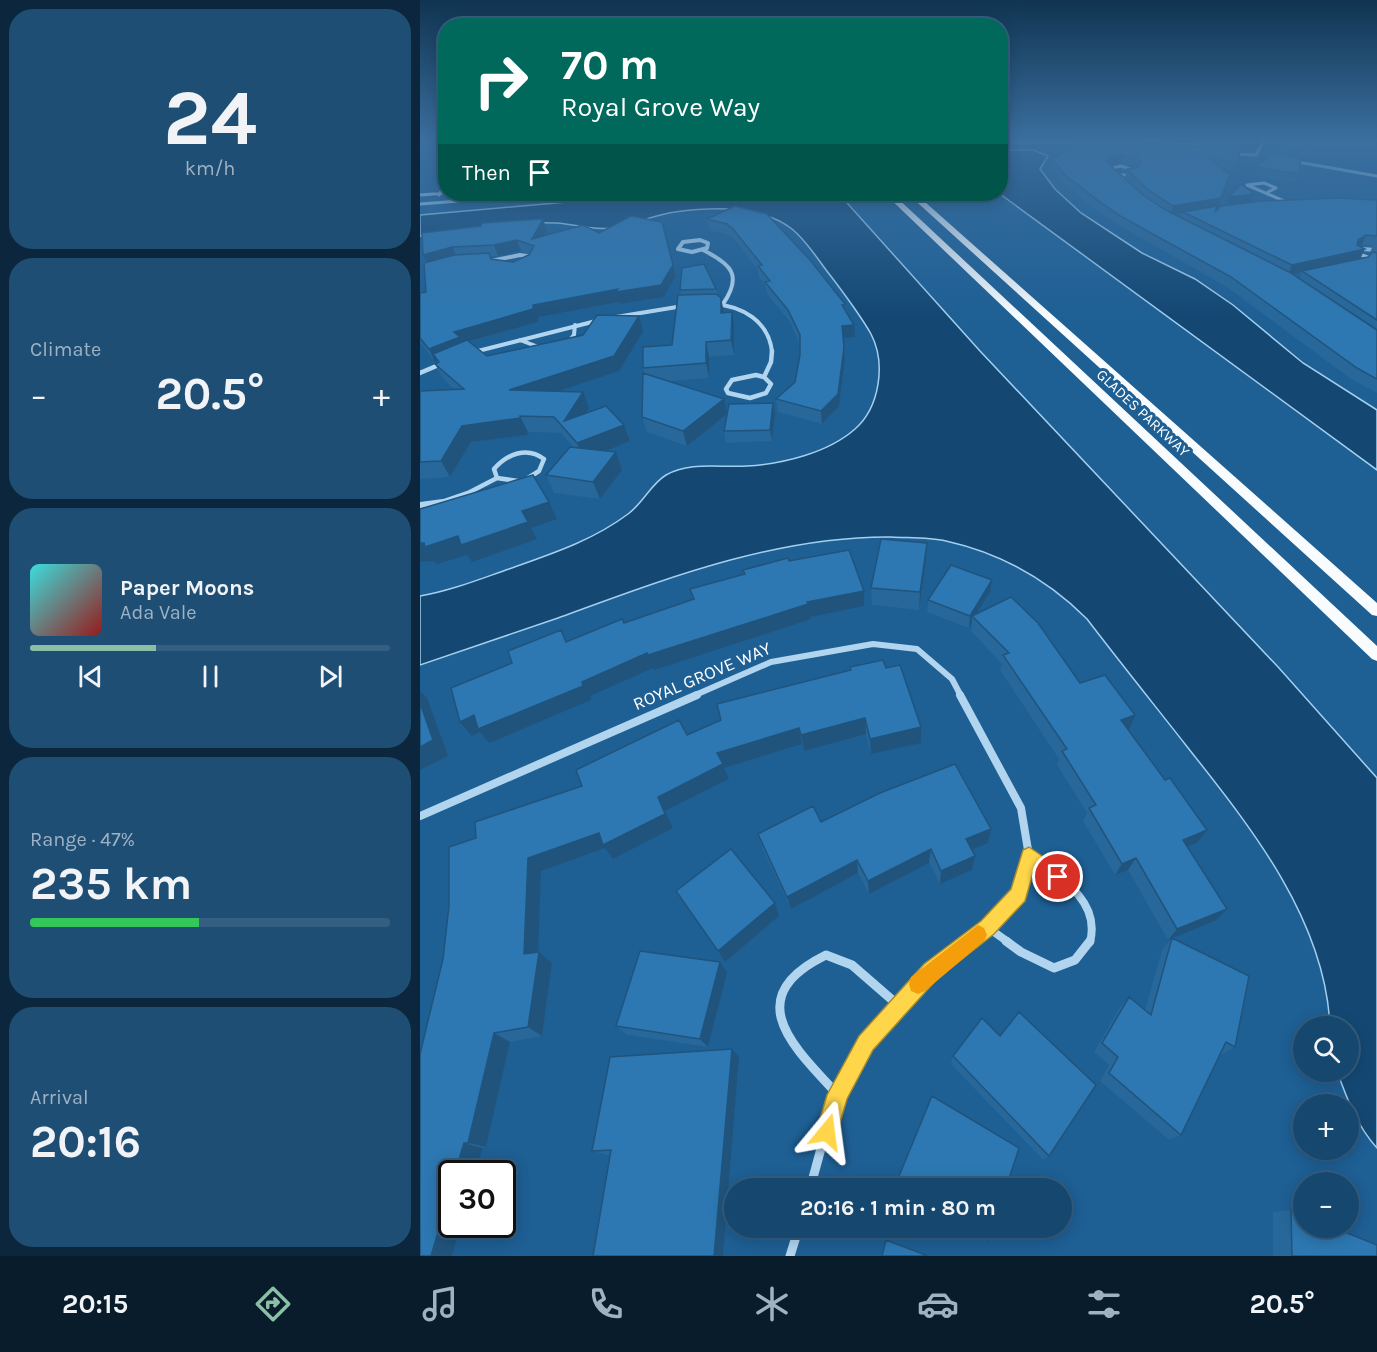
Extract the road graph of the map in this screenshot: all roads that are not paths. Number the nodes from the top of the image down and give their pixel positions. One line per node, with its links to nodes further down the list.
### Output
1 (450, 201): 6 (street)
2 (896, 201): 32 (main road, GLADES PARKWAY)
3 (920, 201): 31 (main road, GLADES PARKWAY)
4 (1284, 201): 5 (street); 7 (street)
5 (1293, 201)
6 (435, 202): 8 (street)
7 (1274, 202)
8 (420, 204)
9 (703, 250): 9 (street); 18 (street)
10 (1377, 250): 11 (street)
11 (1366, 259): 14 (street); 15 (street)
12 (489, 261): 13 (street)
13 (499, 261): 16 (street); 17 (street)
14 (1377, 261)
15 (1362, 263)
16 (532, 264)
17 (497, 267)
18 (723, 304): 19 (street); 28 (street)
19 (706, 305)
20 (686, 306): 21 (street)
21 (575, 326): 22 (street); 23 (street)
22 (519, 339): 24 (street); 25 (street)
23 (563, 346)
24 (545, 348)
25 (462, 356)
26 (452, 360): 27 (street)
27 (421, 372)
28 (764, 377): 28 (street)
29 (497, 478): 29 (street); 30 (street)
30 (420, 505)
31 (1377, 611)
32 (1377, 655)
33 (420, 816): 34 (street, ROYAL GROVE WAY)
34 (1029, 856): 35 (street, ROYAL GROVE WAY); 35 (street)
35 (987, 927): 36 (street, ROYAL GROVE WAY)
36 (898, 1005): 37 (street, ROYAL GROVE WAY); 37 (street)
37 (838, 1095): 38 (street, ROYAL GROVE WAY)
38 (813, 1178)
39 (796, 1238): 40 (street)
40 (790, 1256)

